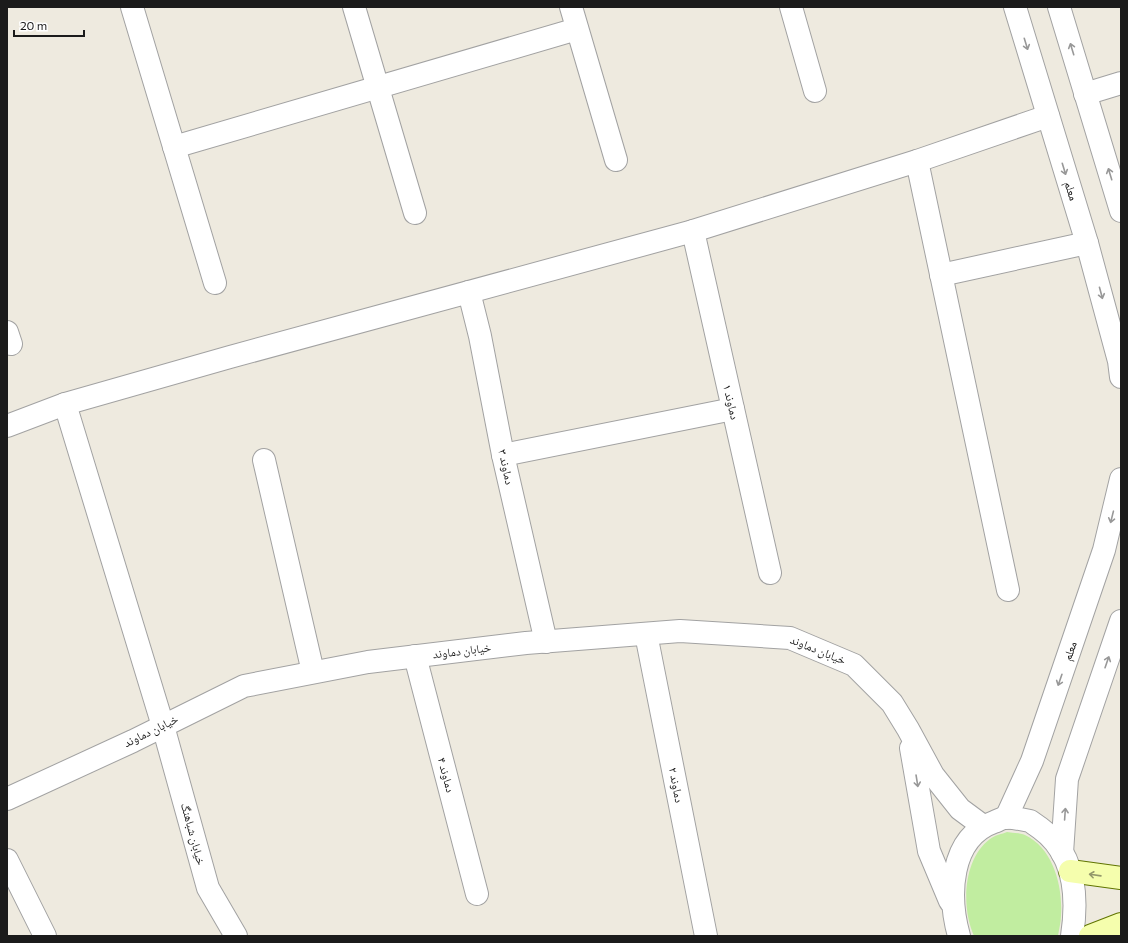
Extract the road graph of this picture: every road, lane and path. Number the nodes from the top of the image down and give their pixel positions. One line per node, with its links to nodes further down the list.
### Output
1 (132, 7): 13 (street)
2 (354, 7): 9 (street)
3 (571, 7): 7 (street)
4 (790, 7): 10 (street)
5 (1015, 7): 12 (street, معلم, one-way to 12)
6 (1059, 7): 11 (street, one-way to 6)
7 (577, 29): 9 (street); 14 (street)
8 (1121, 83): 11 (street)
9 (378, 87): 13 (street); 17 (street)
10 (815, 91)
11 (1086, 94): 16 (street, one-way to 11)
12 (1048, 116): 15 (street); 19 (street, معلم, one-way to 19)
13 (174, 147): 21 (street)
14 (616, 160)
15 (917, 161): 18 (street); 20 (street)
16 (1121, 211)
17 (415, 213)
18 (693, 231): 22 (street); 25 (street, دماوند ۱)
19 (1087, 243): 20 (street); 23 (street, معلم, one-way to 23)
20 (941, 275): 31 (street)
21 (215, 283)
22 (469, 292): 24 (street); 27 (street, دماوند ۳)
23 (1121, 377)
24 (64, 404): 26 (street); 37 (street, خیابان شباهنگ)
25 (733, 409): 27 (street); 30 (street, دماوند ۱)
26 (7, 426)
27 (503, 455): 34 (street, دماوند ۳)
28 (264, 460): 36 (street)
29 (1121, 479): 40 (street, معلم, one-way to 40)
30 (770, 573)
31 (1008, 590)
32 (1121, 621): 43 (street, one-way to 32)
33 (646, 634): 34 (street, خیابان دماوند); 38 (street, خیابان دماوند); 50 (street, دماوند ۲)
34 (546, 642): 35 (street, خیابان دماوند)
35 (415, 656): 36 (street, خیابان دماوند); 45 (street, دماوند ۴)
36 (313, 672): 37 (street, خیابان دماوند)
37 (163, 726): 39 (street, خیابان دماوند); 49 (street, خیابان شباهنگ)
38 (908, 729): 41 (street, خیابان دماوند); 46 (street, one-way to 46)
39 (7, 799)
40 (1006, 818): 41 (street); 43 (street)
41 (983, 826): 46 (street)
42 (7, 860): 48 (street)
43 (1066, 862): 44 (main road, one-way to 43); 52 (street)
44 (1121, 878)
45 (477, 894)
46 (953, 908): 51 (street)
47 (1121, 924): 53 (main road)
48 (45, 936)
49 (236, 936)
50 (706, 936)
51 (959, 936)
52 (1072, 936)
53 (1090, 936)

